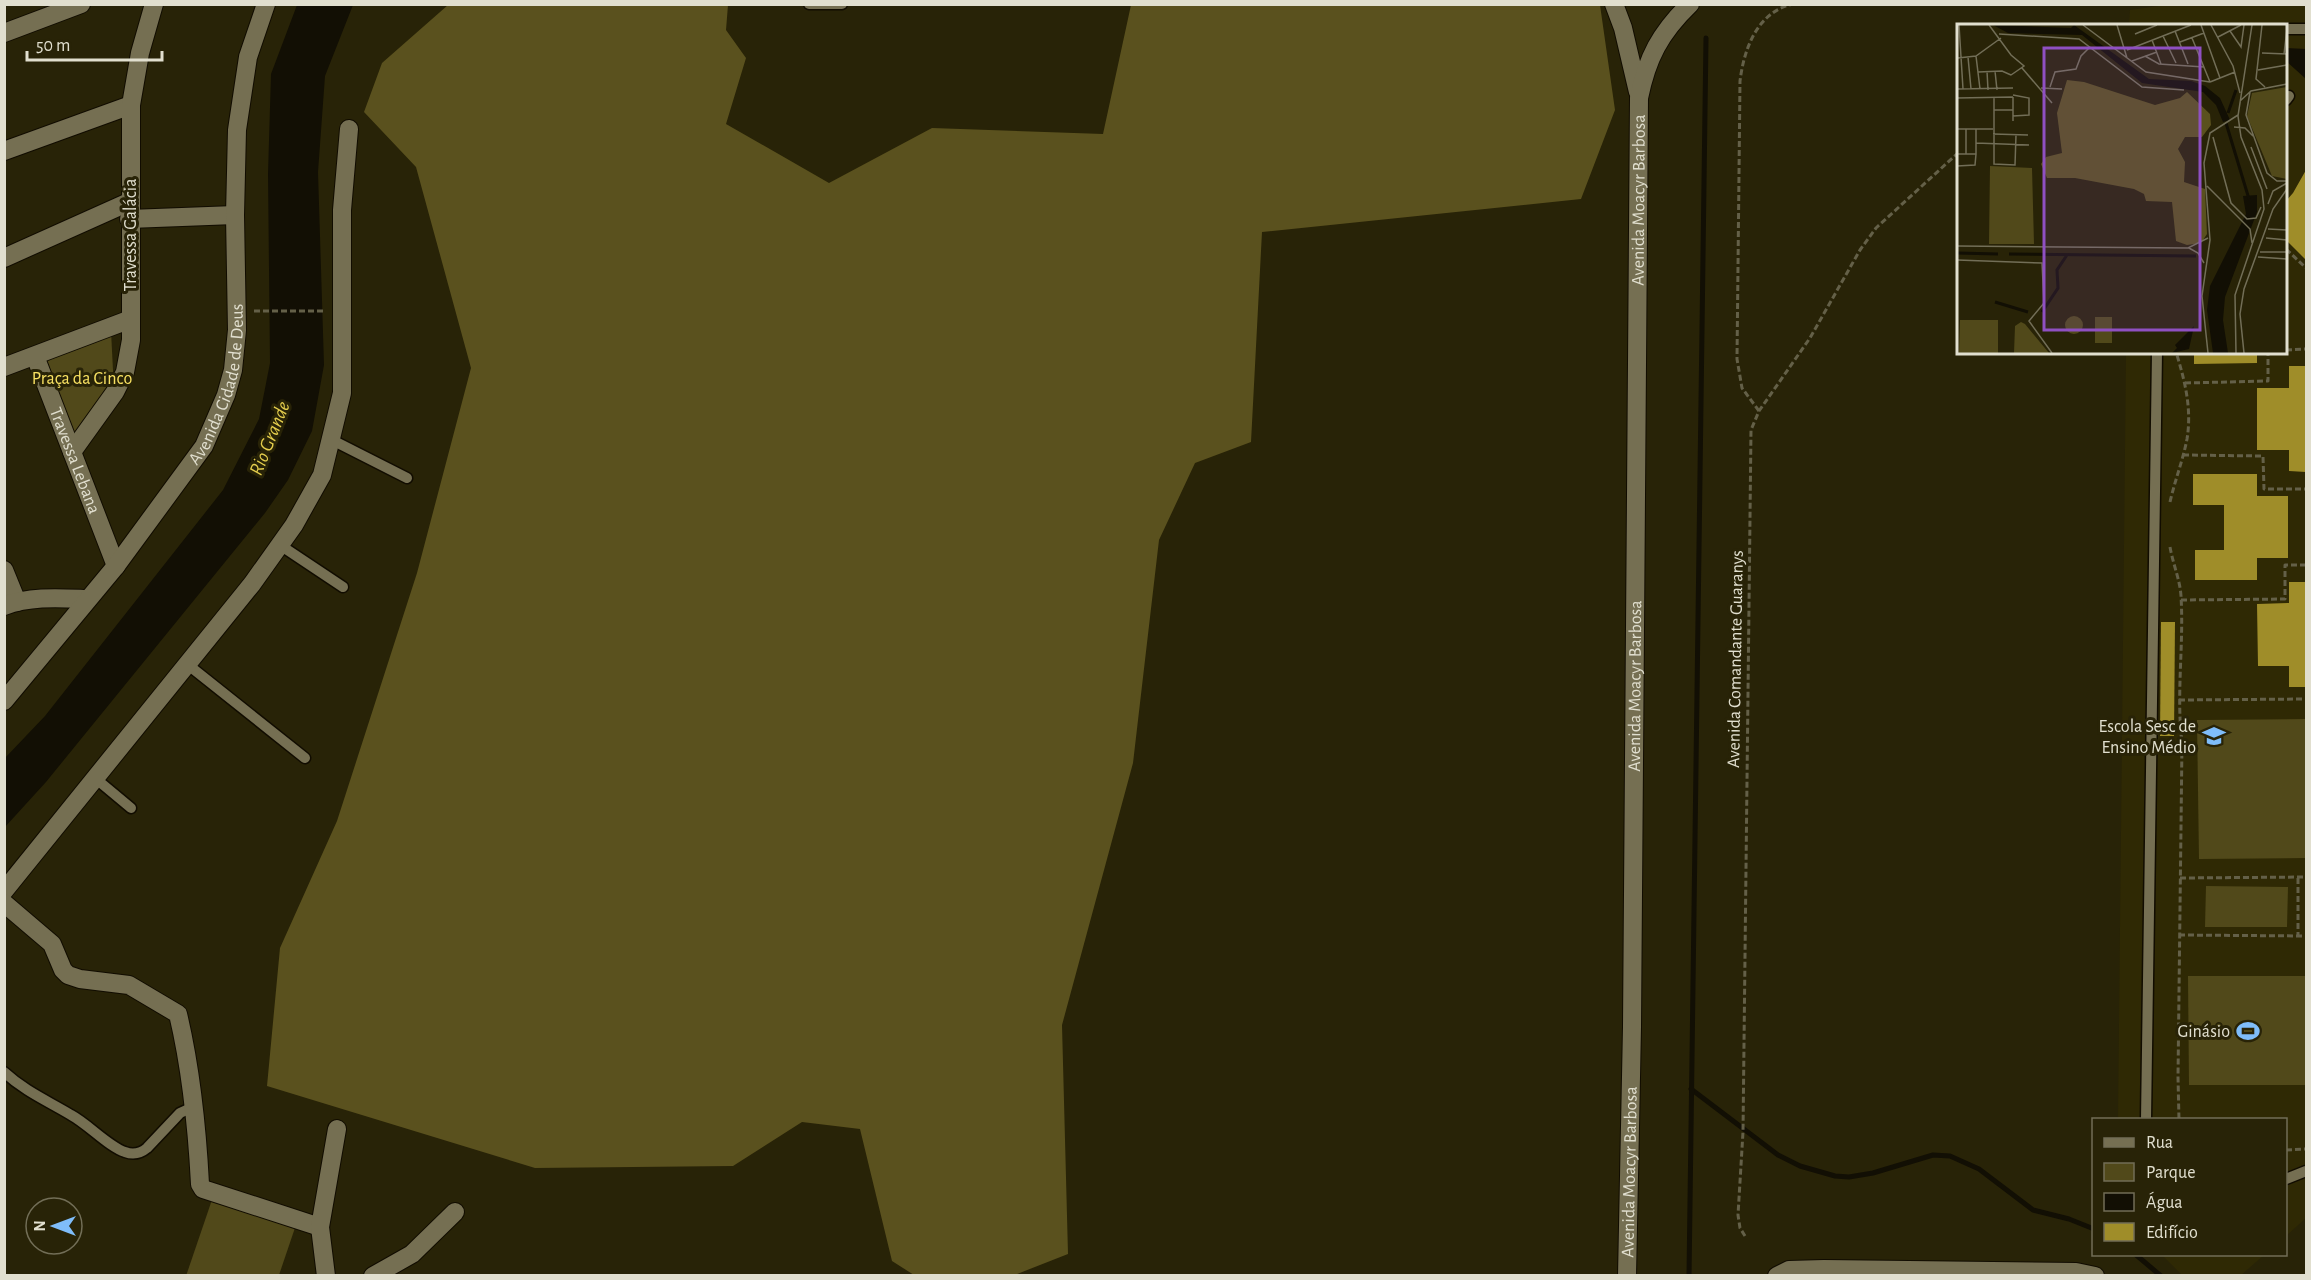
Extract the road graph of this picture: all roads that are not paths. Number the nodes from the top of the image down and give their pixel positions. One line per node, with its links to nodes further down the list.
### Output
1 (81, 4): 10 (street)
2 (154, 4): 12 (street, Travessa Galácia)
3 (266, 4): 16 (street, Avenida Cidade de Deus)
4 (808, 4): 5 (lane)
5 (842, 4)
6 (1614, 4): 11 (street, Avenida Moacyr Barbosa)
7 (1690, 4): 11 (street, Avenida Moacyr Barbosa)
8 (2287, 29): 9 (lane)
9 (2307, 29)
10 (4, 33)
11 (1639, 98): 48 (street, Avenida Moacyr Barbosa)
12 (131, 105): 14 (street); 15 (street, Travessa Galácia)
13 (349, 129): 22 (street)
14 (4, 151)
15 (129, 211): 16 (street); 17 (street); 18 (street, Travessa Galácia)
16 (235, 215): 26 (street, Avenida Cidade de Deus)
17 (4, 258)
18 (131, 319): 20 (street); 23 (street, Travessa Galácia)
19 (2157, 354): 40 (lane)
20 (35, 356): 21 (street); 23 (street, Travessa Lebana)
21 (4, 367)
22 (332, 440): 24 (lane); 25 (street)
23 (72, 452): 26 (street, Travessa Lebana)
24 (407, 478)
25 (280, 545): 28 (lane); 31 (street)
26 (116, 566): 29 (street, Avenida Cidade de Deus)
27 (4, 570): 30 (street)
28 (344, 587)
29 (86, 599): 30 (street); 32 (street, Avenida Cidade de Deus)
30 (11, 604)
31 (187, 664): 33 (lane); 34 (street)
32 (4, 701)
33 (305, 758)
34 (95, 778): 35 (lane); 36 (street)
35 (131, 808)
36 (4, 891)
37 (4, 903): 39 (street)
38 (4, 1072): 39 (lane)
39 (193, 1107): 45 (street)
40 (2146, 1118)
41 (338, 1129): 45 (street)
42 (2307, 1171): 43 (lane)
43 (2287, 1179)
44 (454, 1212): 47 (street)
45 (320, 1227): 46 (street)
46 (326, 1275)
47 (373, 1275)
48 (1627, 1275)
49 (1777, 1275): 50 (street)
50 (2095, 1275)

